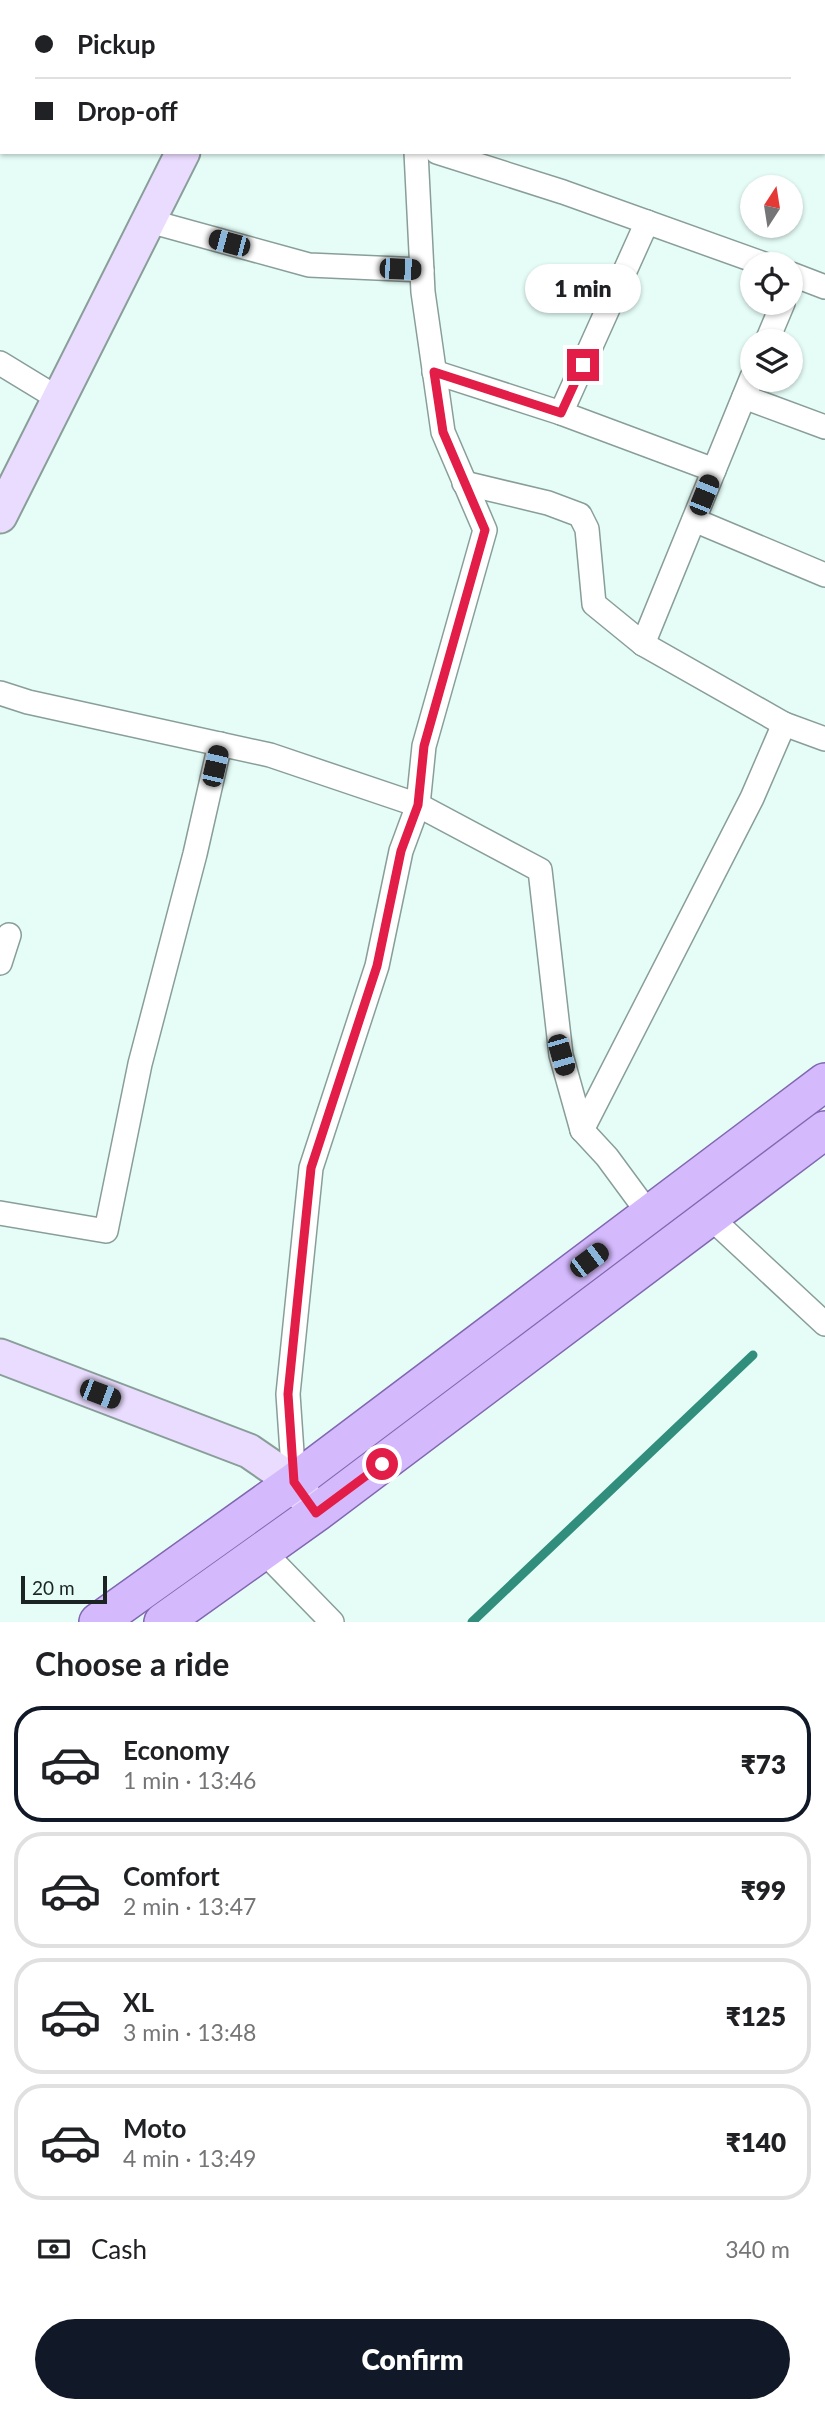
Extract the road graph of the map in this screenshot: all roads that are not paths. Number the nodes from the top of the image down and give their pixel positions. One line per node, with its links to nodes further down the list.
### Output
1 (182, 154): 4 (street)
2 (416, 154): 7 (street)
3 (443, 154): 5 (street)
4 (149, 221): 7 (street); 14 (street)
5 (647, 222): 6 (street); 15 (street)
6 (740, 255)
7 (422, 270): 11 (street)
8 (803, 280): 9 (street)
9 (825, 287)
10 (0, 363): 14 (street)
11 (434, 372): 15 (street); 18 (street)
12 (746, 392): 17 (street)
13 (758, 392): 16 (street)
14 (59, 399): 19 (street)
15 (561, 413): 17 (street)
16 (825, 427)
17 (714, 470): 20 (street)
18 (464, 483): 22 (street); 27 (street)
19 (0, 516)
20 (694, 520): 21 (street); 22 (street)
21 (825, 575)
22 (643, 644): 24 (street)
23 (0, 694): 26 (street)
24 (784, 723): 25 (street); 31 (street)
25 (825, 739)
26 (220, 744): 27 (street); 33 (street)
27 (418, 805): 31 (street); 38 (street)
28 (9, 935): 29 (street)
29 (0, 963)
30 (825, 1082): 34 (main road)
31 (582, 1130): 34 (street)
32 (825, 1130): 35 (main road)
33 (0, 1213)
34 (649, 1214): 38 (main road)
35 (710, 1217): 36 (street); 39 (main road)
36 (825, 1324)
37 (0, 1356): 38 (street)
38 (294, 1482): 39 (street); 41 (main road)
39 (316, 1513): 40 (main road)
40 (262, 1550): 42 (main road); 43 (street)
41 (98, 1622)
42 (163, 1622)
43 (332, 1622)

